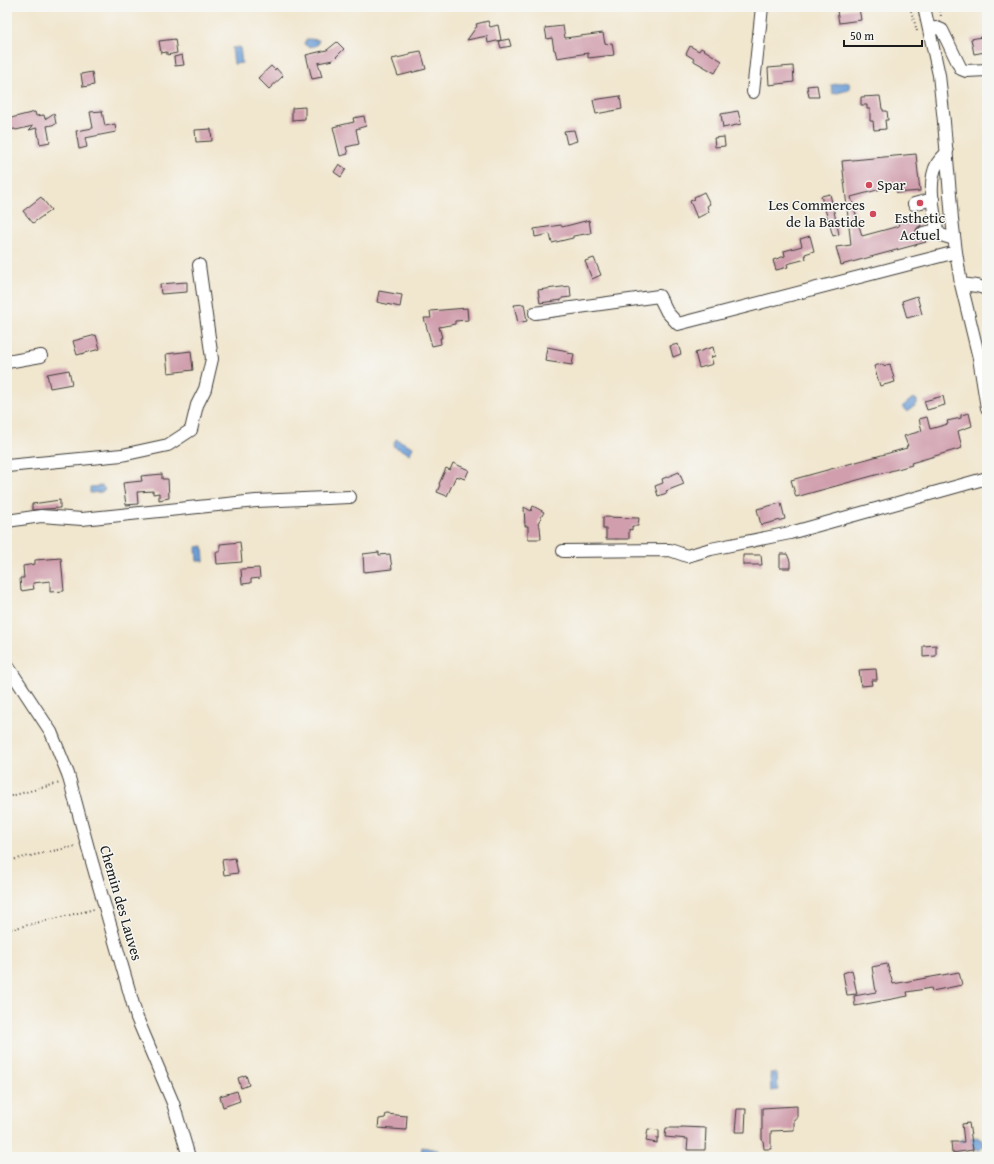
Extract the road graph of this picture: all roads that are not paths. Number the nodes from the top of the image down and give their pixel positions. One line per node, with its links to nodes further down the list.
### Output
1 (762, 7): 5 (street)
2 (924, 7): 3 (street)
3 (929, 29): 4 (street); 6 (street)
4 (987, 70)
5 (753, 92)
6 (947, 152): 7 (street); 11 (street)
7 (933, 199): 8 (street); 9 (street)
8 (914, 204)
9 (937, 230): 10 (street); 11 (street)
10 (923, 233)
11 (954, 239): 12 (street)
12 (956, 252): 14 (street); 16 (street)
13 (199, 265): 21 (street)
14 (961, 284): 15 (street); 18 (street)
15 (987, 289)
16 (535, 313)
17 (41, 356): 19 (street)
18 (983, 358): 20 (street)
19 (7, 362)
20 (987, 408)
21 (7, 466)
22 (987, 478): 25 (street)
23 (350, 497): 24 (street)
24 (7, 521)
25 (563, 551)
26 (7, 665): 27 (street, Chemin des Lauves)
27 (189, 1157)

